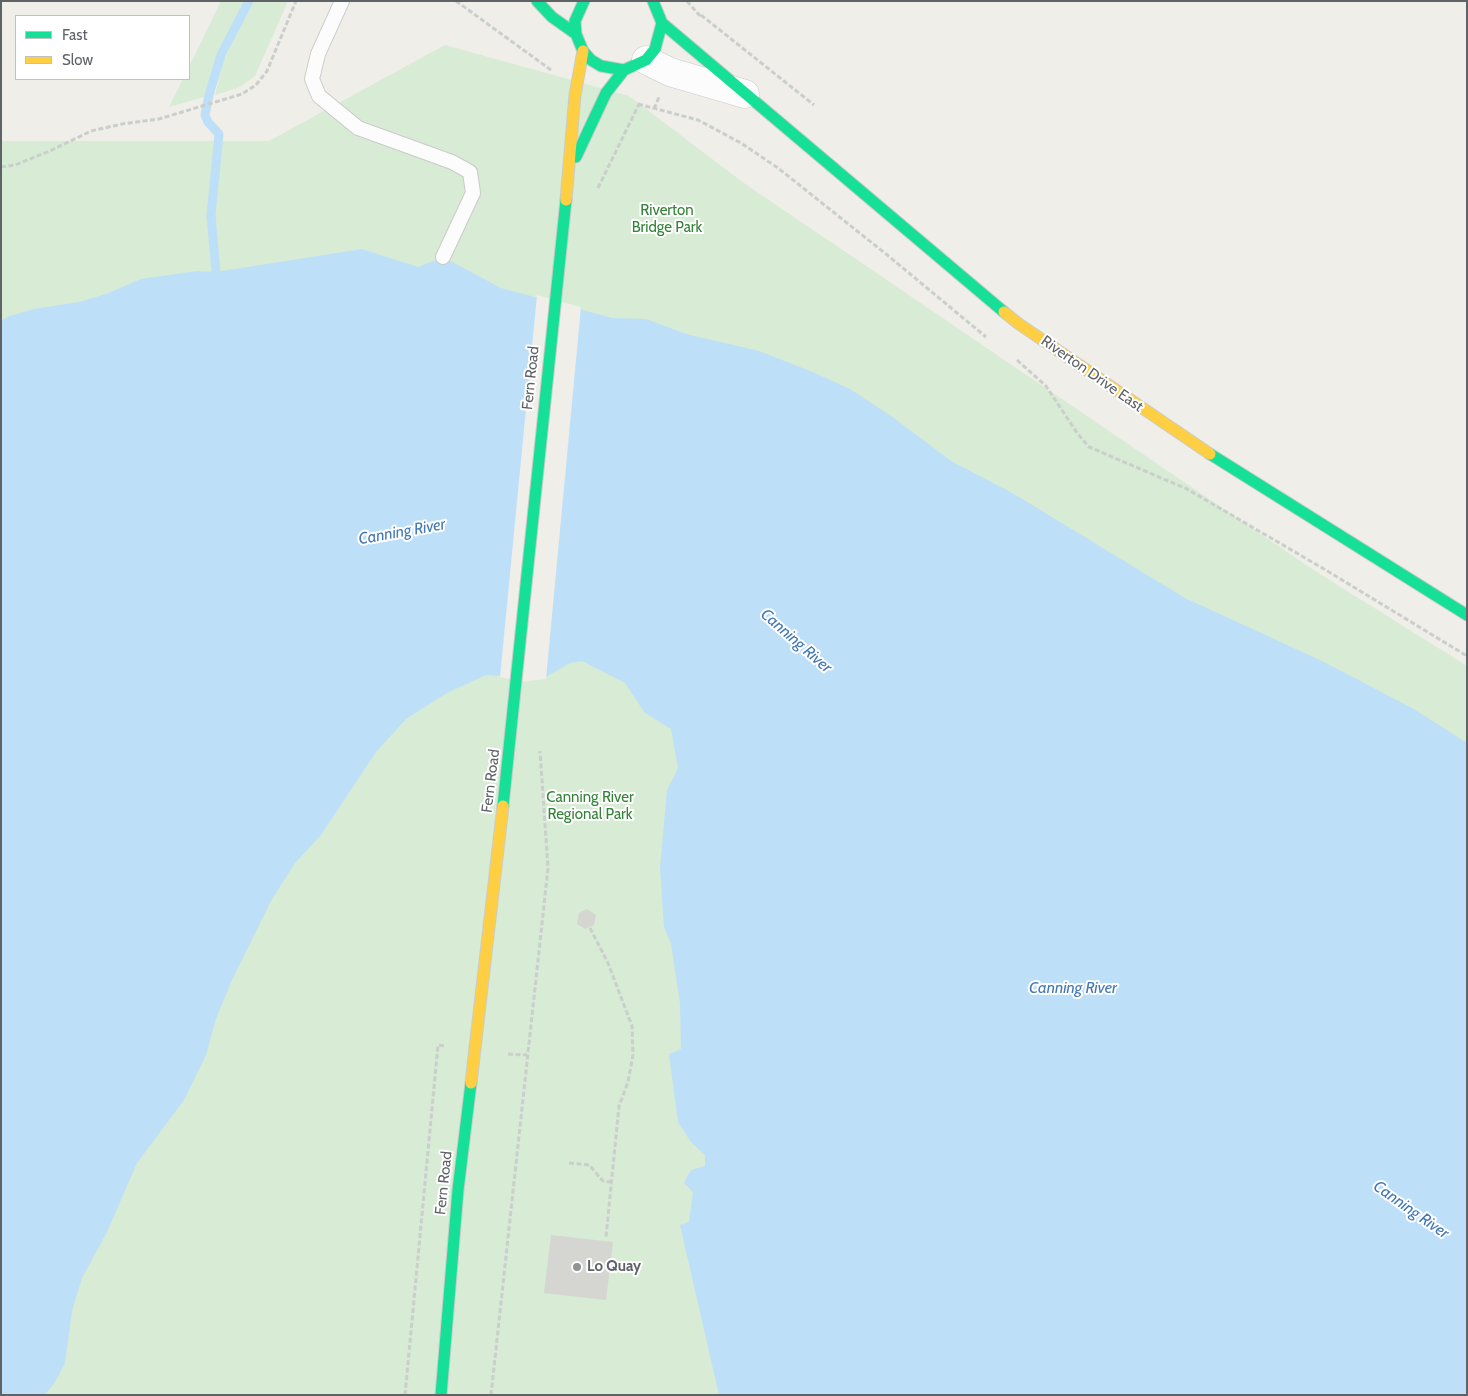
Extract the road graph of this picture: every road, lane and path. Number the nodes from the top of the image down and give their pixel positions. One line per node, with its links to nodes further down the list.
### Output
1 (296, 1): 16 (path)
2 (342, 1): 19 (lane)
3 (456, 1): 12 (path)
4 (537, 1): 9 (street)
5 (584, 1): 9 (street)
6 (653, 1): 8 (street, Riverton Drive East)
7 (701, 15): 15 (path)
8 (662, 23): 11 (street); 13 (street, Riverton Drive East)
9 (576, 34): 10 (street, Riverton Drive East)
10 (583, 51): 11 (street, Riverton Drive East); 17 (street, Fern Road)
11 (635, 65): 13 (street, Riverton Drive East); 17 (street, Fern Road)
12 (552, 70)
13 (745, 94): 20 (street, Riverton Drive East)
14 (639, 104): 18 (path)
15 (814, 105)
16 (1, 167)
17 (570, 170): 30 (street, Fern Road)
18 (596, 191)
19 (443, 257)
20 (1467, 615)
21 (540, 748): 25 (path)
22 (590, 928): 27 (path)
23 (454, 1047): 29 (path)
24 (508, 1054): 25 (path)
25 (527, 1055): 31 (path)
26 (569, 1163): 27 (path)
27 (612, 1182): 28 (path)
28 (606, 1237)
29 (405, 1395)
30 (441, 1395)
31 (491, 1395)

